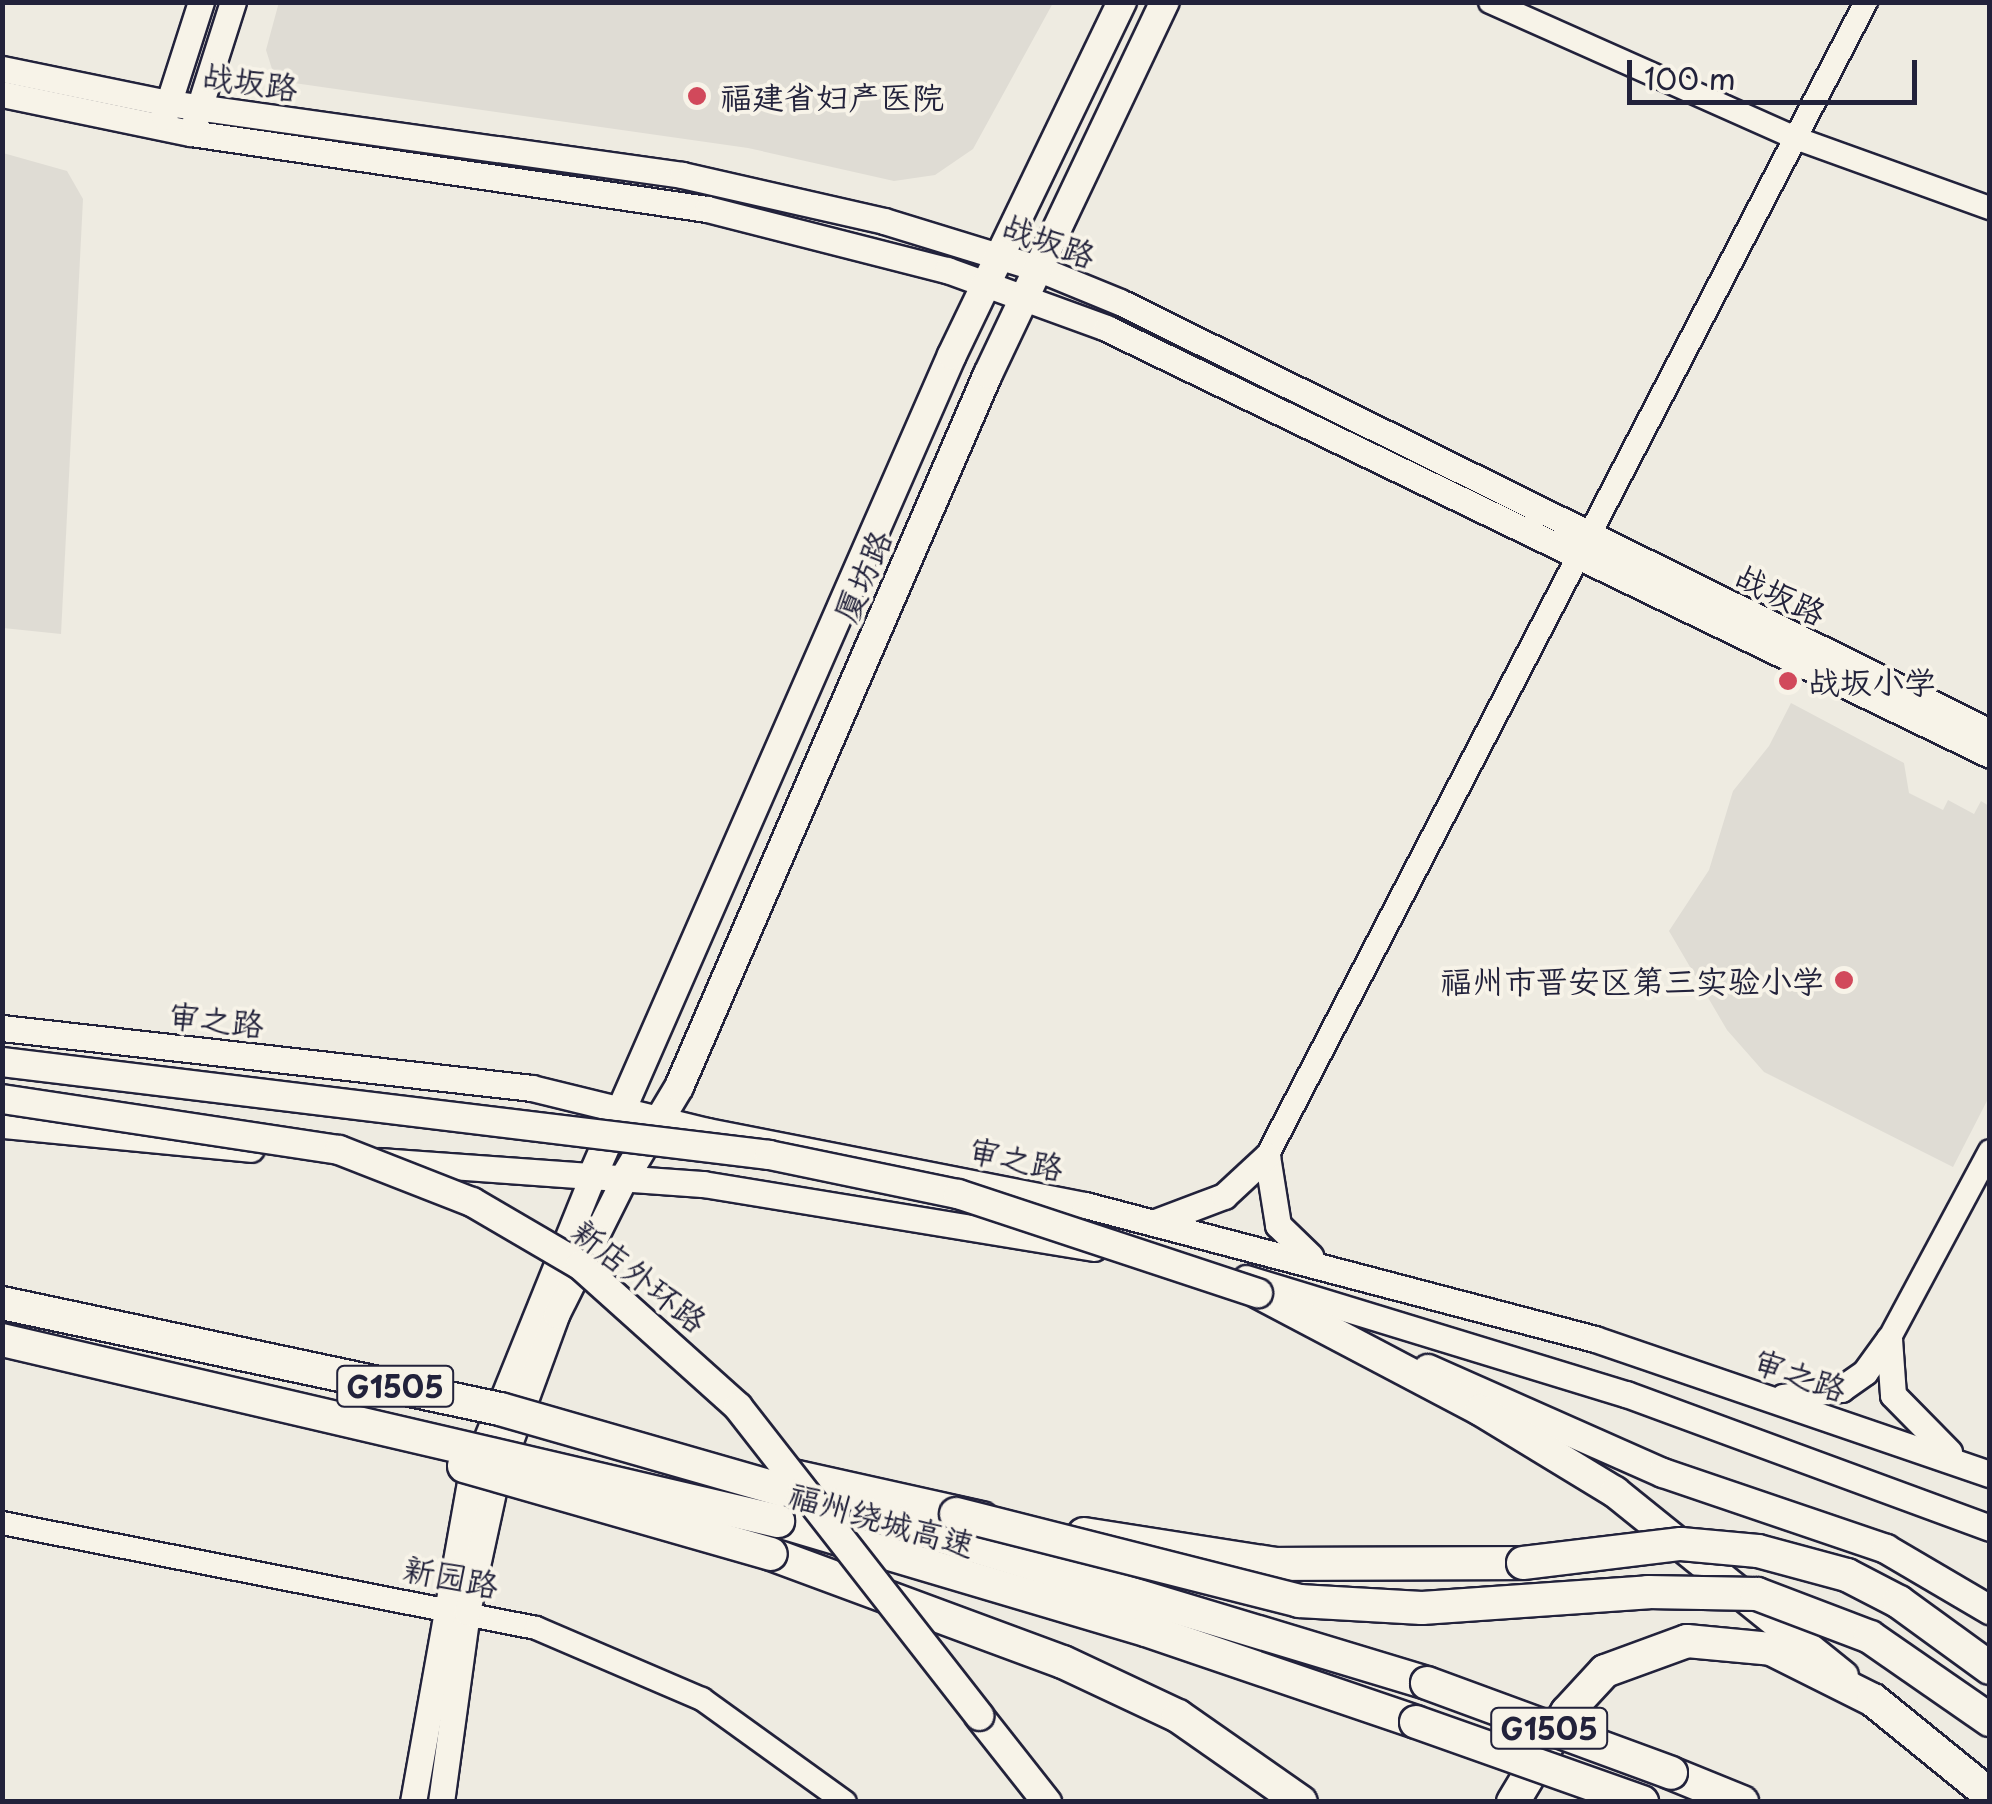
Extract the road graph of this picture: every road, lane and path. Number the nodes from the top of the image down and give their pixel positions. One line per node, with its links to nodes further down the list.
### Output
1 (201, 2): 9 (main road)
2 (233, 2): 10 (main road)
3 (1122, 2): 15 (main road, 厦坊路)
4 (1165, 2): 16 (main road, 厦坊路)
5 (1490, 2): 13 (street)
6 (1866, 2): 13 (street)
7 (2, 69): 9 (main road, 战坂路)
8 (2, 94): 11 (main road, 战坂路)
9 (168, 103): 10 (main road, 战坂路); 11 (main road)
10 (199, 107): 12 (main road); 15 (main road, 战坂路)
11 (161, 128): 12 (main road, 战坂路)
12 (192, 134): 17 (main road, 战坂路)
13 (1798, 140): 14 (street); 19 (street)
14 (1990, 208)
15 (998, 256): 16 (main road, 战坂路); 17 (main road, 厦坊路)
16 (1037, 268): 18 (main road, 厦坊路); 19 (main road, 战坂路)
17 (986, 284): 18 (main road, 战坂路); 25 (main road, 厦坊路)
18 (1024, 296): 19 (main road, 战坂路); 26 (main road, 厦坊路)
19 (1584, 546): 20 (main road, 战坂路); 21 (main road, 战坂路); 29 (street)
20 (1990, 732)
21 (1990, 755)
22 (2, 1028): 25 (main road, 审之路)
23 (2, 1062): 34 (main road, bridge)
24 (2, 1099): 55 (main road, 新店外环路, bridge)
25 (622, 1112): 26 (main road, 审之路); 30 (main road, 厦坊路)
26 (658, 1120): 31 (main road, 厦坊路); 32 (main road, 审之路)
27 (2, 1124): 30 (main road)
28 (1990, 1151): 36 (street)
29 (1267, 1156): 32 (main road); 33 (main road)
30 (592, 1177): 31 (main road); 46 (main road)
31 (625, 1177): 45 (main road); 46 (main road)
32 (1153, 1222): 33 (main road, 审之路)
33 (1321, 1263): 39 (main road, 审之路)
34 (1258, 1293): 47 (main road); 49 (highway)
35 (2, 1303): 42 (highway, 福州绕城高速 / G1505, bridge)
36 (1889, 1339): 39 (main road); 40 (main road)
37 (2, 1340): 38 (highway, 福州绕城高速 / G1505, bridge)
38 (66, 1351): 42 (highway, 福州绕城高速 / G1505, bridge); 56 (highway, bridge)
39 (1768, 1397): 40 (main road, 审之路)
40 (1964, 1465): 41 (main road, 审之路)
41 (1990, 1474)
42 (783, 1495): 43 (highway); 58 (highway, 福州绕城高速 / G1505, bridge); 59 (highway, 福州绕城高速 / G1505, bridge)
43 (956, 1514): 48 (highway, bridge); 50 (highway, bridge)
44 (2, 1522): 46 (street, 新园路)
45 (1990, 1528)
46 (456, 1610): 52 (main road); 53 (main road); 54 (street, 新园路)
47 (1990, 1610)
48 (1990, 1668)
49 (1872, 1700): 51 (highway); 57 (highway)
50 (1990, 1720)
51 (1990, 1794)
52 (413, 1802)
53 (441, 1802)
54 (845, 1802)
55 (1048, 1802)
56 (1301, 1802)
57 (1512, 1802)
58 (1642, 1802)
59 (1742, 1802)

